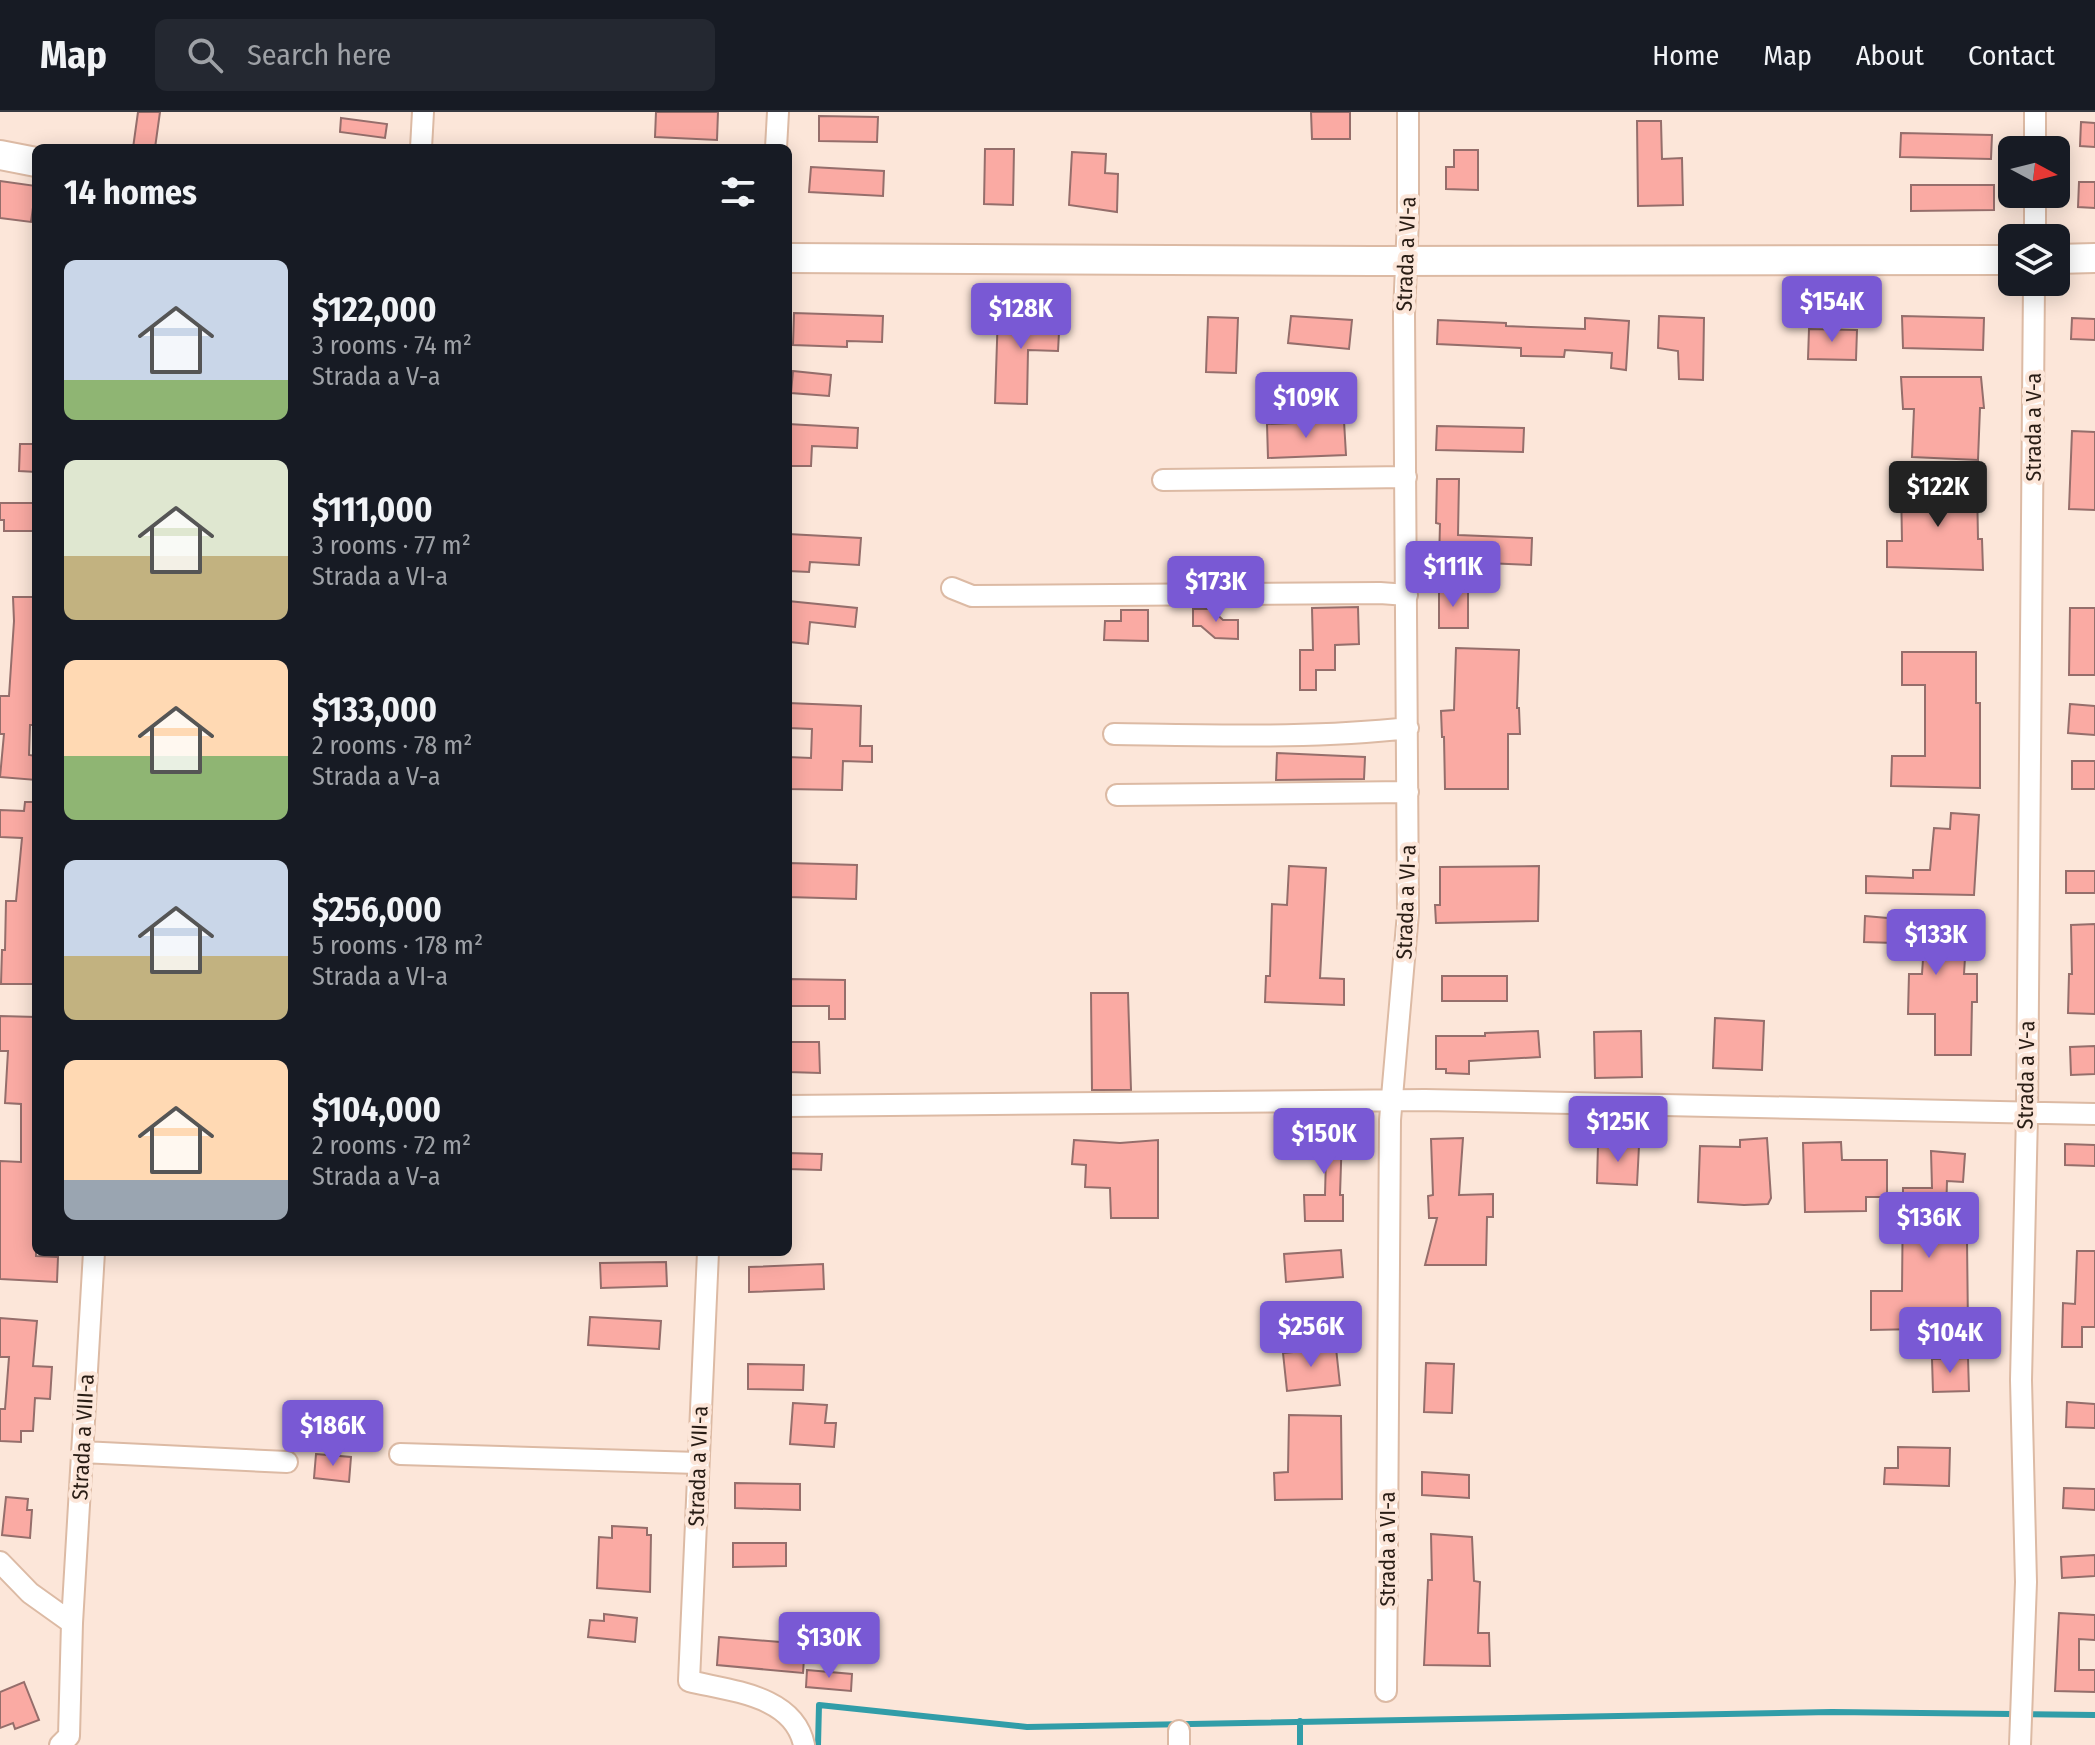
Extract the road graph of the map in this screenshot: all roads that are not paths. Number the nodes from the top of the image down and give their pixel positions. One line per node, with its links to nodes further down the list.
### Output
1 (423, 112): 6 (street)
2 (778, 112): 7 (street)
3 (1408, 112): 14 (street, Strada a VI-a)
4 (2035, 112): 5 (street)
5 (2035, 136)
6 (421, 144)
7 (776, 144)
8 (0, 155): 9 (street)
9 (32, 161)
10 (792, 258): 14 (street)
11 (2095, 258): 12 (street)
12 (2070, 259)
13 (1998, 260): 14 (street)
14 (1404, 261): 16 (street, Strada a VI-a)
15 (2034, 296): 26 (street, Strada a V-a)
16 (1406, 477): 17 (street); 19 (street, Strada a VI-a)
17 (1163, 480)
18 (952, 588): 19 (street)
19 (1407, 595): 20 (street, Strada a VI-a)
20 (1408, 728): 21 (street); 22 (street, Strada a VI-a)
21 (1114, 734)
22 (1408, 792): 23 (street); 24 (street, Strada a VI-a)
23 (1117, 795)
24 (1391, 1100): 25 (street); 26 (street); 36 (street, Strada a VI-a)
25 (792, 1106)
26 (2027, 1114): 27 (street); 39 (street, Strada a V-a)
27 (2095, 1114)
28 (94, 1256): 30 (street, Strada a VIII-a)
29 (708, 1256): 33 (street, Strada a VII-a)
30 (82, 1452): 32 (street); 35 (street, Strada a VIII-a)
31 (400, 1454): 33 (street)
32 (287, 1462)
33 (698, 1463): 38 (street, Strada a VII-a)
34 (0, 1562): 35 (street)
35 (72, 1623): 37 (street, Strada a VIII-a)
36 (1386, 1691)
37 (60, 1745)
38 (804, 1745)
39 (2020, 1745)

